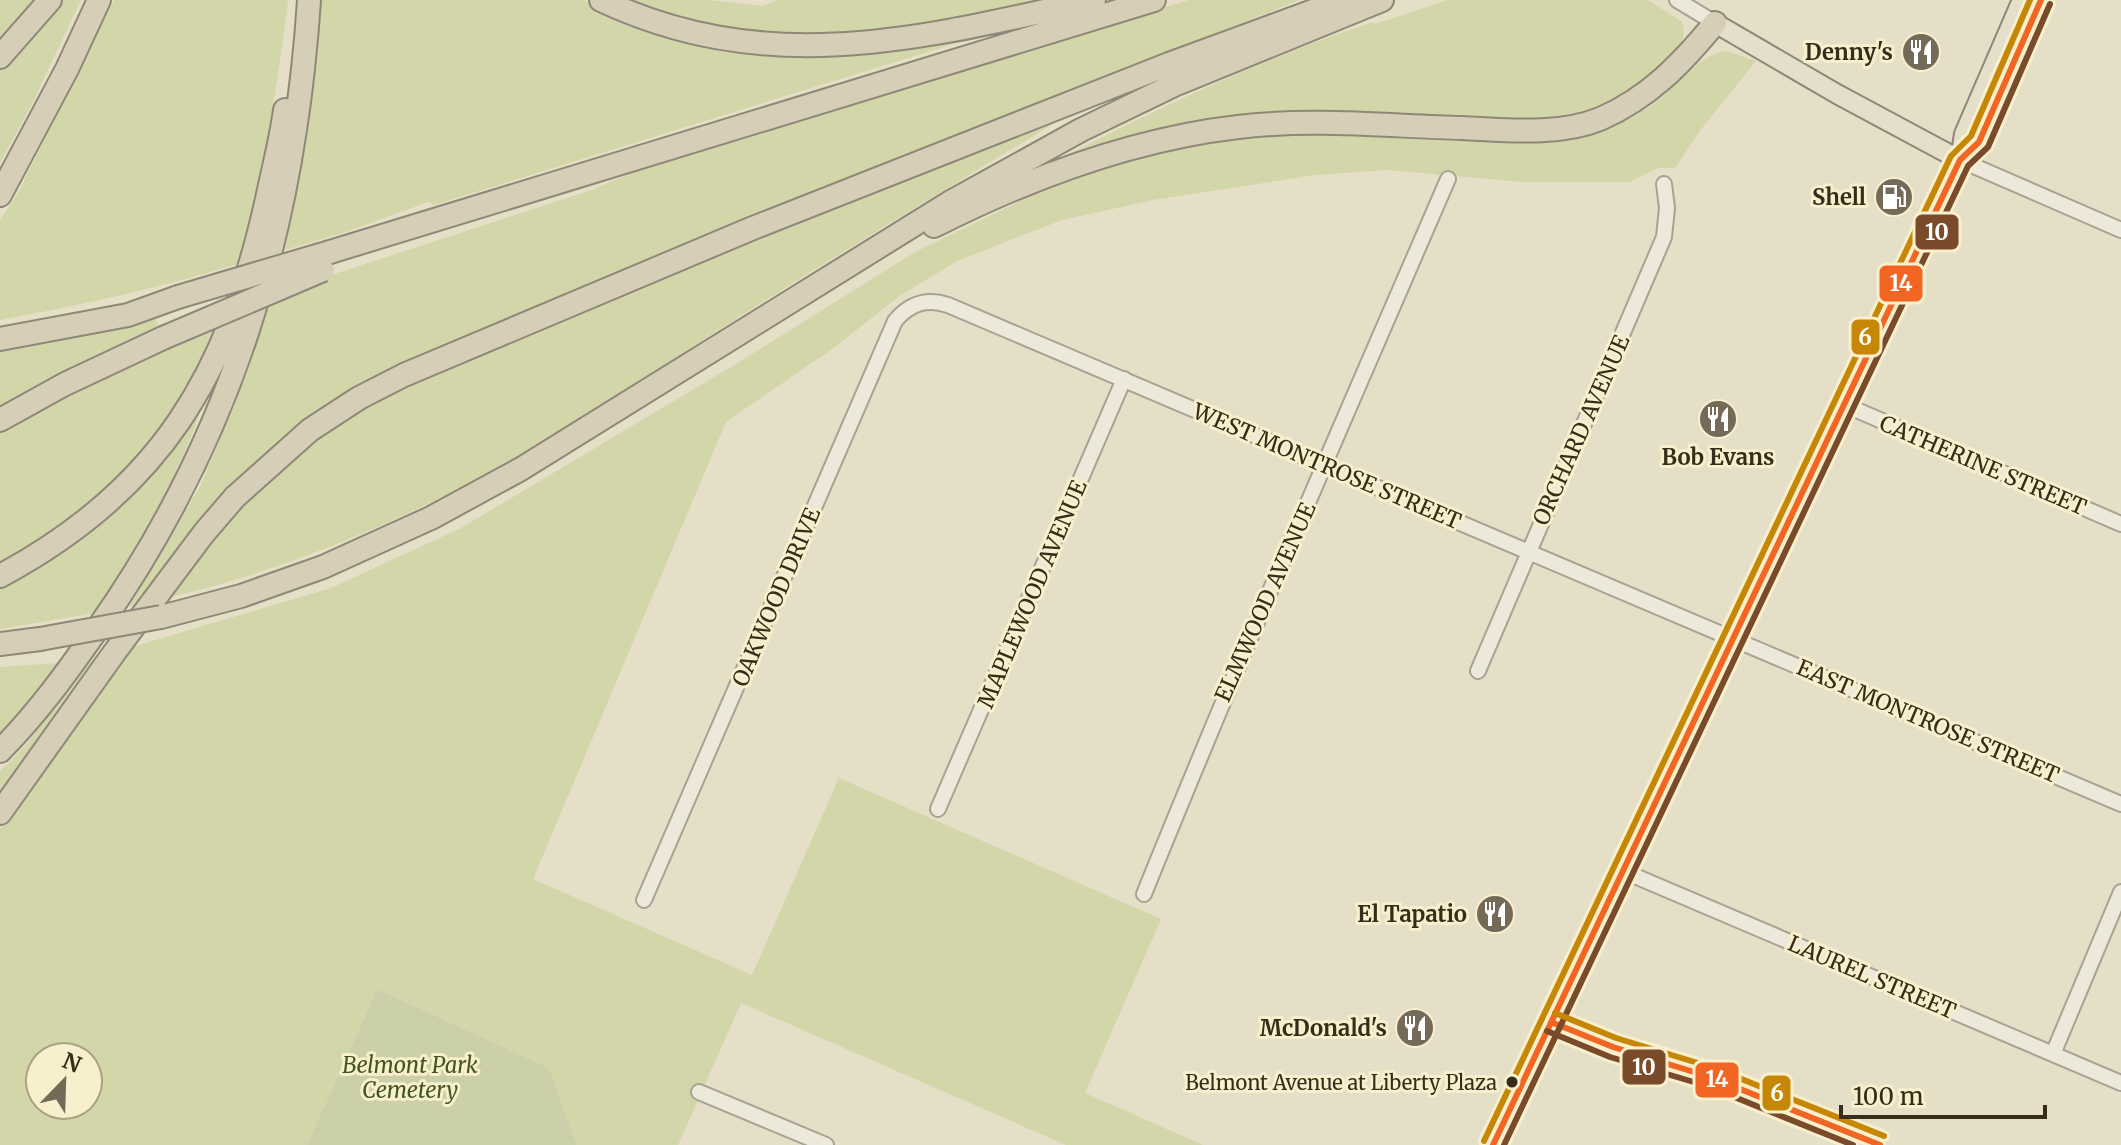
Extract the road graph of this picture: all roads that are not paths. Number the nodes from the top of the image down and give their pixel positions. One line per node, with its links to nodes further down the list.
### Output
1 (50, 0): 14 (highway)
2 (99, 0): 18 (highway)
3 (298, 0): 30 (highway)
4 (309, 0): 36 (highway)
5 (601, 0): 6 (highway)
6 (1094, 0)
7 (1154, 0): 20 (highway)
8 (1343, 0): 39 (highway)
9 (1382, 0): 23 (highway)
10 (1677, 0): 13 (street)
11 (2022, 0): 15 (main road)
12 (2041, 0): 15 (main road)
13 (1715, 23): 15 (main road); 23 (highway)
14 (0, 57)
15 (1960, 160): 19 (street); 25 (main road)
16 (1448, 179): 27 (street, ELMWOOD AVENUE)
17 (1664, 184): 29 (street, ORCHARD AVENUE)
18 (0, 195)
19 (2121, 230)
20 (326, 261): 22 (highway, bridge); 26 (highway, bridge)
21 (918, 303): 24 (street, WEST MONTROSE STREET); 43 (street, OAKWOOD DRIVE)
22 (0, 339)
23 (711, 351): 33 (highway, bridge)
24 (1124, 379): 27 (street, WEST MONTROSE STREET); 38 (street, MAPLEWOOD AVENUE)
25 (1845, 405): 28 (street, CATHERINE STREET); 31 (main road)
26 (0, 420)
27 (1325, 465): 29 (street, WEST MONTROSE STREET); 42 (street, ELMWOOD AVENUE)
28 (2121, 524)
29 (1528, 552): 31 (street, WEST MONTROSE STREET); 35 (street, ORCHARD AVENUE)
30 (0, 576)
31 (1734, 639): 37 (street, EAST MONTROSE STREET); 40 (main road)
32 (0, 644): 33 (highway)
33 (35, 646): 34 (highway)
34 (0, 656)
35 (1478, 671)
36 (0, 751)
37 (2121, 804)
38 (938, 809)
39 (0, 813)
40 (1623, 871): 44 (street, LAUREL STREET); 48 (main road)
41 (2121, 892): 44 (street)
42 (1144, 894)
43 (644, 900)
44 (2053, 1054): 45 (street, LAUREL STREET)
45 (2121, 1083)
46 (699, 1092): 47 (street)
47 (826, 1145)
48 (1493, 1145)

